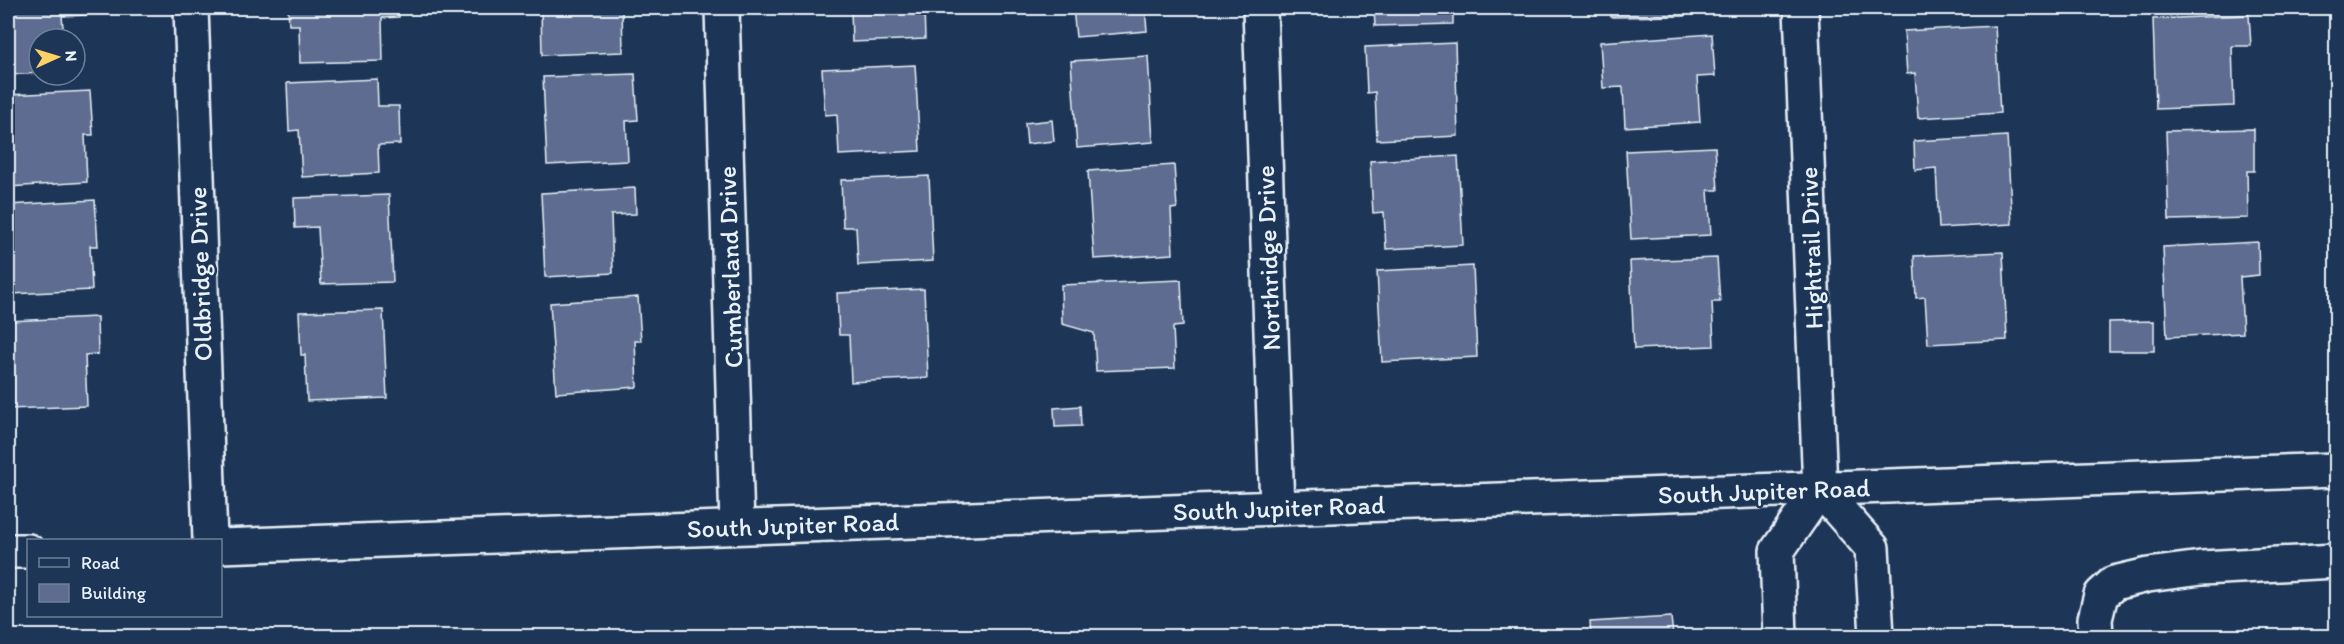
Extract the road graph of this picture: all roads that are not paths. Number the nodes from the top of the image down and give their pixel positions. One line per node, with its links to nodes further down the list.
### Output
1 (191, 8): 9 (street, Oldbridge Drive)
2 (722, 8): 8 (street, Cumberland Drive)
3 (1260, 8): 7 (street, Northridge Drive)
4 (1801, 8): 6 (street, Hightrail Drive)
5 (2337, 470): 6 (street, South Jupiter Road)
6 (1820, 489): 7 (street, South Jupiter Road); 14 (street); 15 (street)
7 (1277, 508): 8 (street, South Jupiter Road)
8 (737, 527): 10 (street, South Jupiter Road)
9 (210, 539)
10 (222, 546)
11 (8, 551): 12 (street)
12 (27, 551)
13 (2337, 561): 16 (street)
14 (1780, 636)
15 (1877, 636)
16 (2096, 636)

